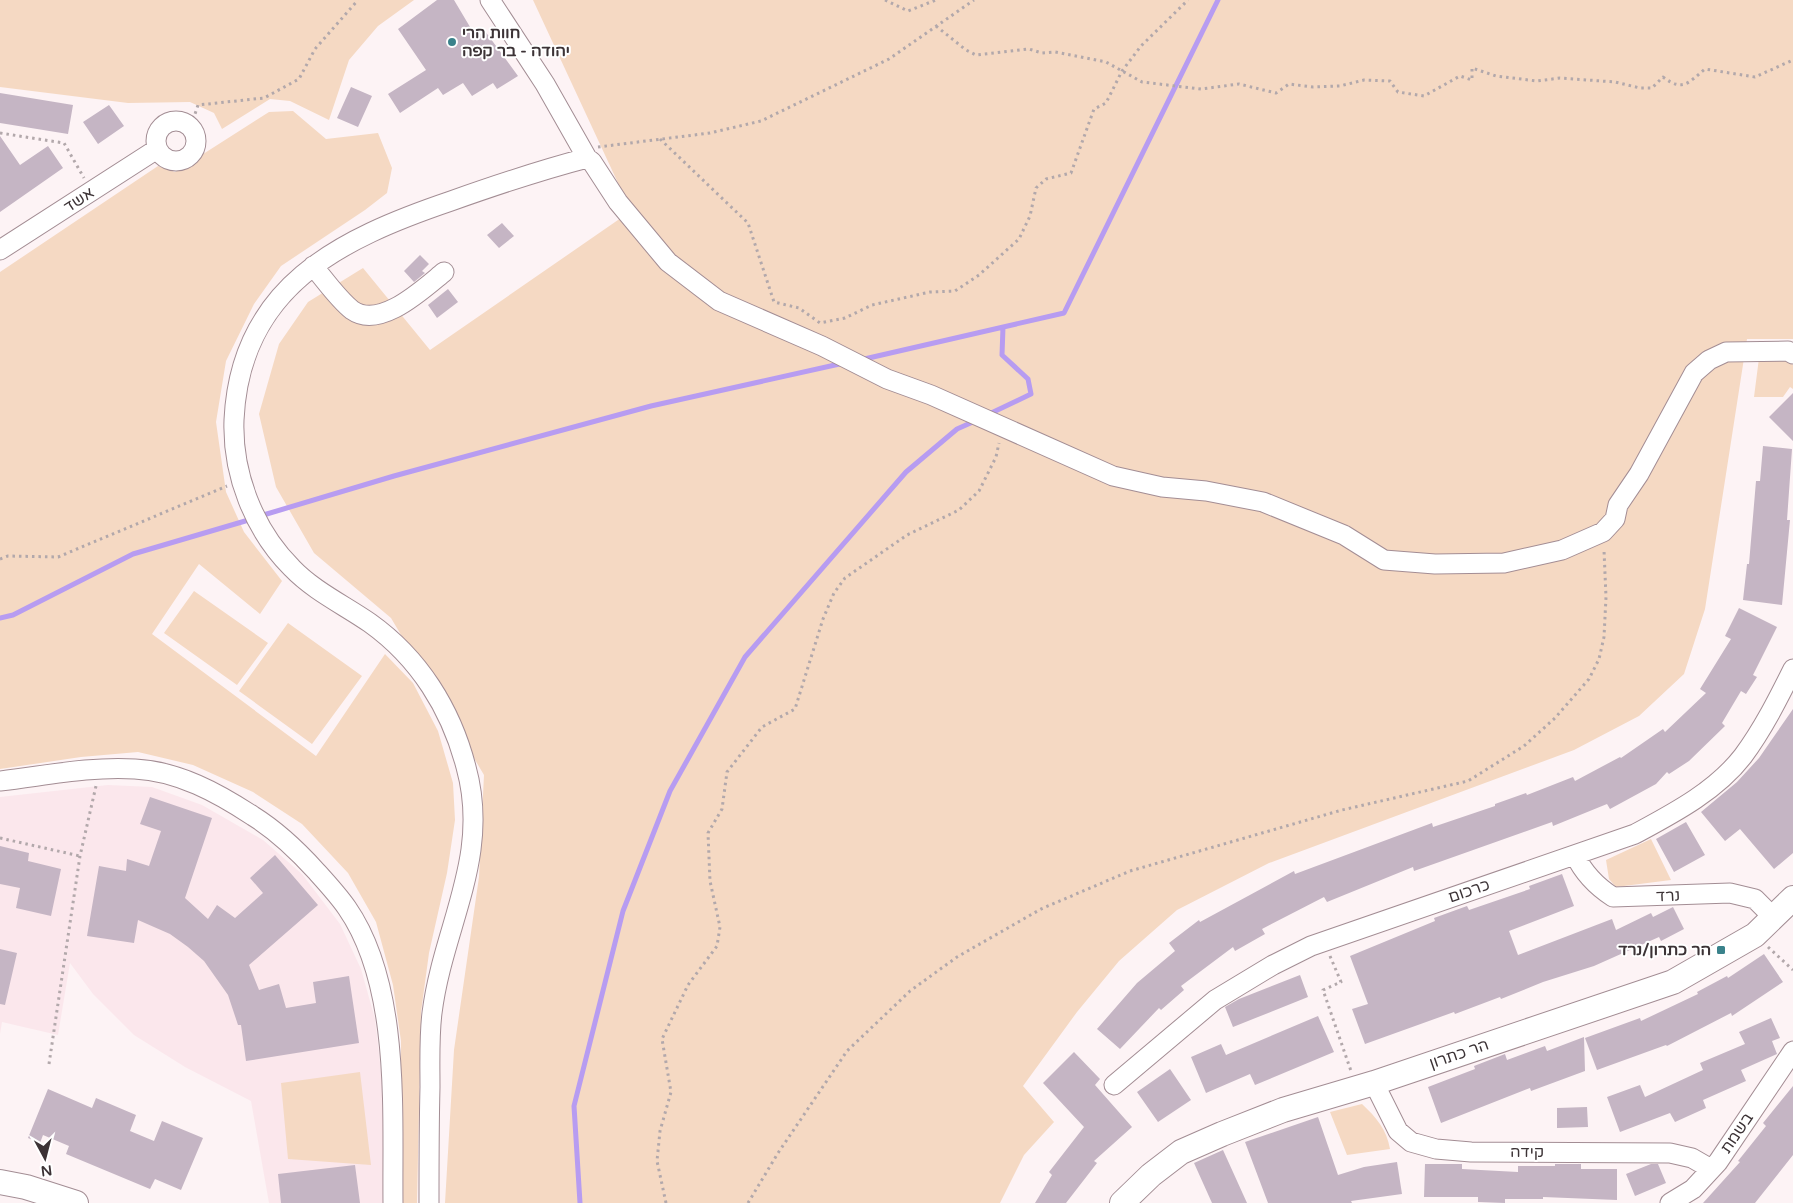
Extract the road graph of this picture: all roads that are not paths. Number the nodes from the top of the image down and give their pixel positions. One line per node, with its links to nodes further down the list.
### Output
1 (490, 0): 3 (street)
2 (157, 149): 2 (street); 4 (street, אשד)
3 (587, 158): 5 (street); 7 (street)
4 (0, 250)
5 (313, 266): 6 (street); 20 (street)
6 (444, 272)
7 (1793, 354)
8 (1793, 669): 10 (street, כרכום)
9 (0, 781): 19 (street)
10 (1575, 855): 12 (street, נרד); 14 (street, כרכום)
11 (1793, 898): 12 (street, הר כתרון)
12 (1773, 917): 15 (street, הר כתרון)
13 (1793, 1051): 16 (street, בשמת)
14 (1114, 1085)
15 (1365, 1085): 16 (street, קידה); 21 (street, הר כתרון)
16 (1711, 1169): 22 (street, בשמת)
17 (0, 1182): 18 (street)
18 (76, 1203)
19 (392, 1203)
20 (429, 1203)
21 (1122, 1203)
22 (1670, 1203)

